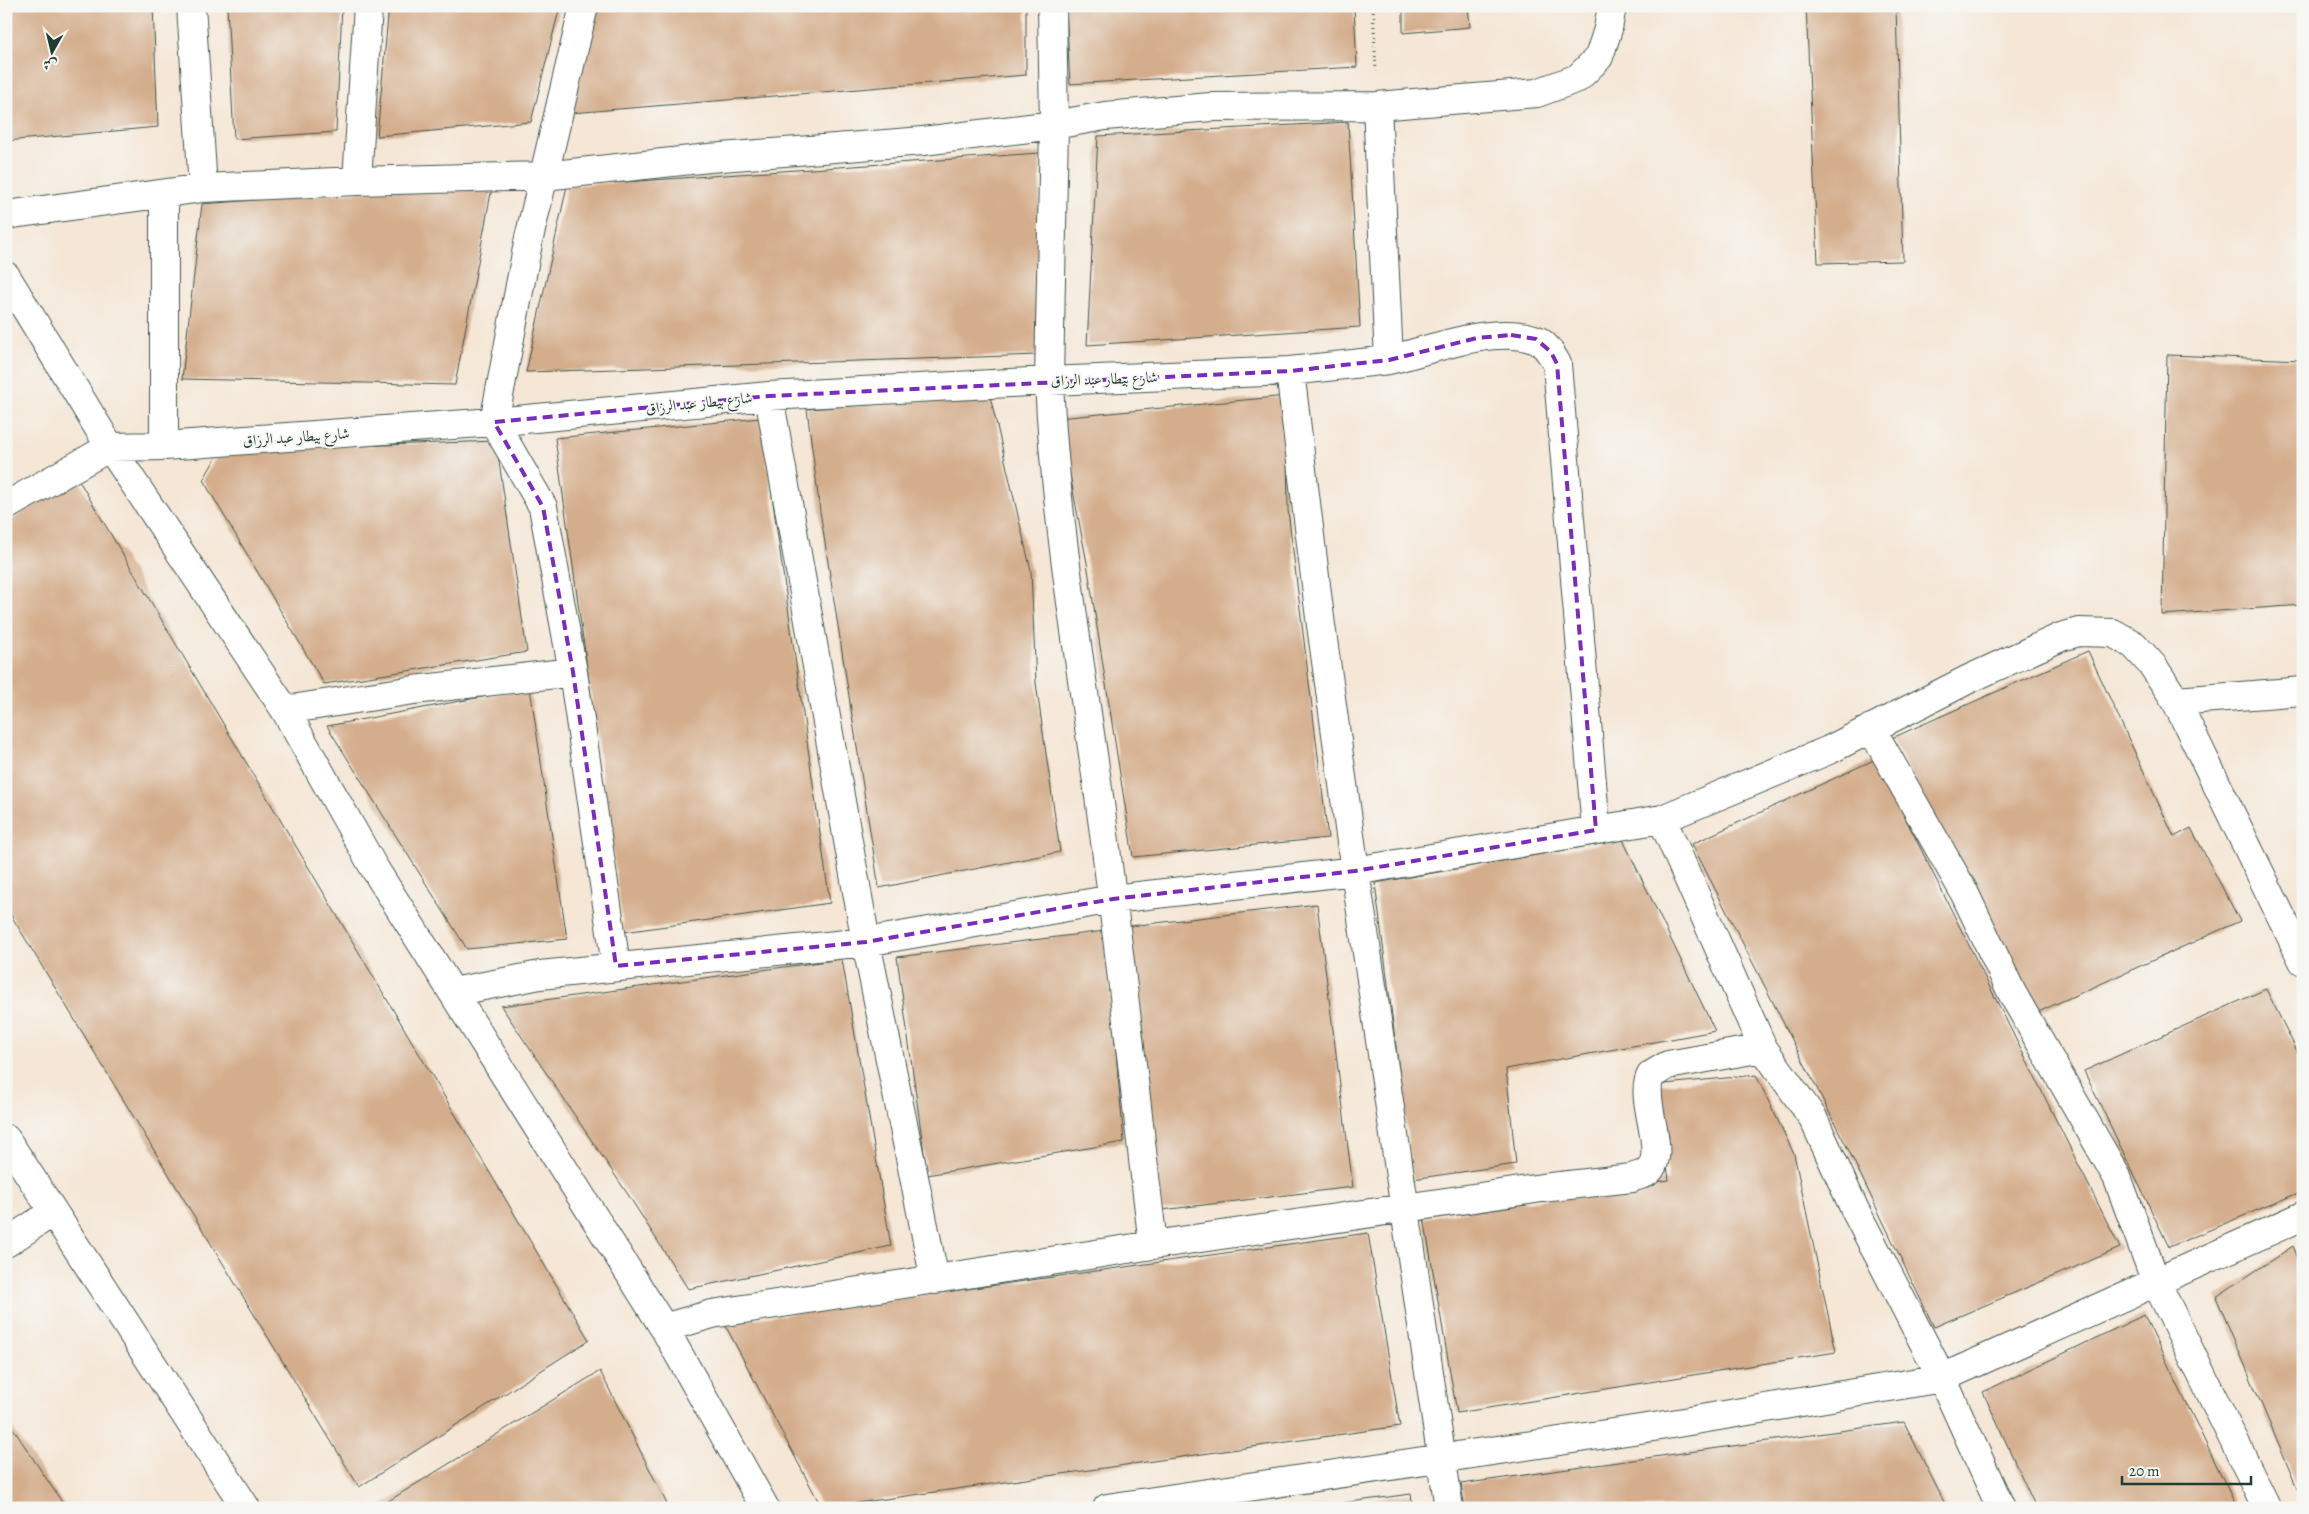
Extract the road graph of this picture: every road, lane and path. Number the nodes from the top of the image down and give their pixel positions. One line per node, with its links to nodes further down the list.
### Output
1 (191, 6): 11 (street)
2 (368, 6): 10 (street)
3 (584, 6): 9 (street)
4 (1052, 6): 8 (street)
5 (1373, 6): 7 (path)
6 (1612, 6): 7 (street)
7 (1377, 106): 8 (street); 15 (street)
8 (1054, 125): 9 (street); 17 (street)
9 (544, 176): 10 (street); 19 (street)
10 (358, 181): 11 (street)
11 (203, 188): 12 (street)
12 (164, 194): 13 (street); 20 (street)
13 (6, 216)
14 (6, 276): 21 (street)
15 (1389, 360): 16 (street, شارع بيطار عبد الرزاق); 29 (street, شارع بيطار عبد الرزاق)
16 (1290, 371): 17 (street, شارع بيطار عبد الرزاق); 30 (street)
17 (1049, 381): 18 (street, شارع بيطار عبد الرزاق); 31 (street)
18 (769, 396): 19 (street, شارع بيطار عبد الرزاق); 32 (street)
19 (494, 422): 20 (street, شارع بيطار عبد الرزاق); 23 (street)
20 (164, 446): 21 (street, شارع بيطار عبد الرزاق)
21 (110, 447): 22 (street); 26 (street)
22 (6, 506)
23 (573, 672): 26 (street); 34 (street)
24 (2303, 691): 25 (street)
25 (2176, 701): 27 (street); 33 (street)
26 (285, 710): 35 (street)
27 (1872, 728): 28 (street); 44 (street)
28 (1662, 819): 29 (street); 36 (street)
29 (1596, 830): 30 (street)
30 (1355, 871): 31 (street); 38 (street)
31 (1113, 899): 32 (street); 42 (street)
32 (866, 942): 34 (street); 43 (street)
33 (2303, 961)
34 (616, 966): 35 (street)
35 (453, 992): 45 (street)
36 (1763, 1048): 38 (street); 46 (street)
37 (6, 1139): 39 (street)
38 (1404, 1209): 42 (street); 47 (street)
39 (53, 1212): 41 (street); 48 (street)
40 (2303, 1216): 44 (street)
41 (6, 1243)
42 (1153, 1245): 43 (street)
43 (934, 1280): 45 (street)
44 (2156, 1282): 46 (street); 53 (street)
45 (664, 1328): 49 (street)
46 (1942, 1378): 47 (street); 52 (street)
47 (1440, 1457): 50 (street); 51 (street)
48 (246, 1508)
49 (765, 1508)
50 (1107, 1508)
51 (1449, 1508)
52 (2001, 1508)
53 (2267, 1508)

